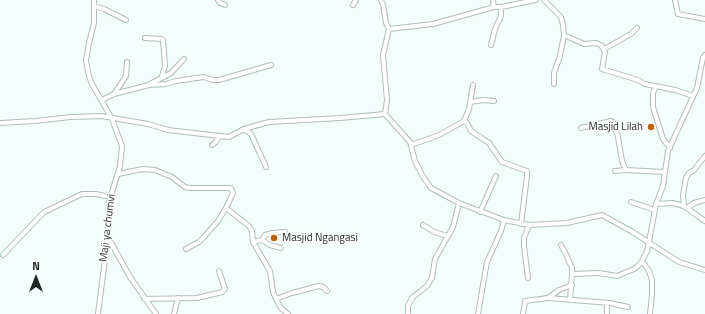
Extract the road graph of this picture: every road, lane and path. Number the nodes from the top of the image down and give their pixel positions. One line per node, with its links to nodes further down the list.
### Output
1 (94, 0): 11 (street, Maji ya chumvi)
2 (218, 0): 9 (street)
3 (356, 0): 10 (street)
4 (381, 0): 17 (street)
5 (493, 0): 12 (street)
6 (536, 0): 13 (street)
7 (544, 0): 18 (street)
8 (675, 0): 14 (street)
9 (225, 5)
10 (353, 5)
11 (94, 6): 15 (street); 33 (street, Maji ya chumvi)
12 (494, 8): 13 (street); 17 (street)
13 (501, 8): 20 (street)
14 (705, 19)
15 (126, 20)
16 (637, 28): 21 (street)
17 (389, 29): 36 (street)
18 (564, 35): 21 (street); 27 (street)
19 (145, 38): 26 (street)
20 (491, 44)
21 (604, 49): 30 (street)
22 (705, 55): 32 (street)
23 (184, 59): 26 (street)
24 (127, 62): 31 (street)
25 (271, 65): 28 (street)
26 (162, 76): 28 (street)
27 (554, 84)
28 (149, 85): 31 (street)
29 (473, 85): 35 (street)
30 (656, 86): 32 (street); 45 (street)
31 (114, 94): 33 (street)
32 (693, 96): 45 (street)
33 (102, 100): 37 (street, Maji ya chumvi)
34 (494, 101): 35 (street)
35 (470, 102): 38 (street)
36 (385, 114): 41 (street); 44 (street)
37 (112, 119): 39 (street); 42 (street); 51 (street, Maji ya chumvi)
38 (464, 121): 44 (street); 64 (street)
39 (0, 123)
40 (581, 128): 48 (street)
41 (244, 129): 42 (street); 47 (street)
42 (220, 136): 43 (street)
43 (212, 145)
44 (411, 145): 56 (street)
45 (670, 148): 50 (street)
46 (705, 156): 58 (street)
47 (266, 167)
48 (626, 170): 49 (street); 50 (street)
49 (615, 171)
50 (664, 172): 57 (street)
51 (118, 174): 53 (street, Maji ya chumvi); 59 (street)
52 (496, 176): 61 (street)
53 (110, 197): 68 (street, Maji ya chumvi); 76 (street)
54 (705, 200): 58 (street)
55 (631, 202): 60 (street)
56 (459, 203): 61 (street); 69 (street)
57 (656, 204): 58 (street); 60 (street)
58 (686, 207): 63 (street)
59 (226, 208): 71 (street); 75 (street)
60 (655, 210): 72 (street)
61 (480, 212): 62 (street)
62 (504, 220): 64 (street); 96 (street)
63 (705, 221)
64 (521, 224): 66 (street)
65 (423, 225): 69 (street)
66 (529, 225): 72 (street); 81 (street)
67 (285, 232): 70 (street)
68 (108, 236): 86 (street); 91 (street, Maji ya chumvi)
69 (447, 236): 95 (street)
70 (262, 240): 71 (street); 74 (street)
71 (253, 242): 87 (street)
72 (649, 242): 77 (street); 78 (street)
73 (561, 245): 80 (street)
74 (281, 248)
75 (186, 249)
76 (3, 255)
77 (642, 261): 80 (street); 99 (street)
78 (705, 270)
79 (219, 271): 84 (street)
80 (572, 274): 82 (street)
81 (528, 278)
82 (572, 285): 85 (street); 88 (street)
83 (327, 291): 87 (street)
84 (178, 298): 86 (street); 93 (street)
85 (548, 298): 88 (street); 97 (street)
86 (144, 299): 92 (street)
87 (276, 299): 94 (street)
88 (570, 300): 89 (street)
89 (607, 303): 90 (street); 98 (street)
90 (628, 307)
91 (98, 314)
92 (156, 314)
93 (174, 314)
94 (288, 314)
95 (408, 314)
96 (478, 314)
97 (523, 314)
98 (607, 314)
99 (650, 314)

